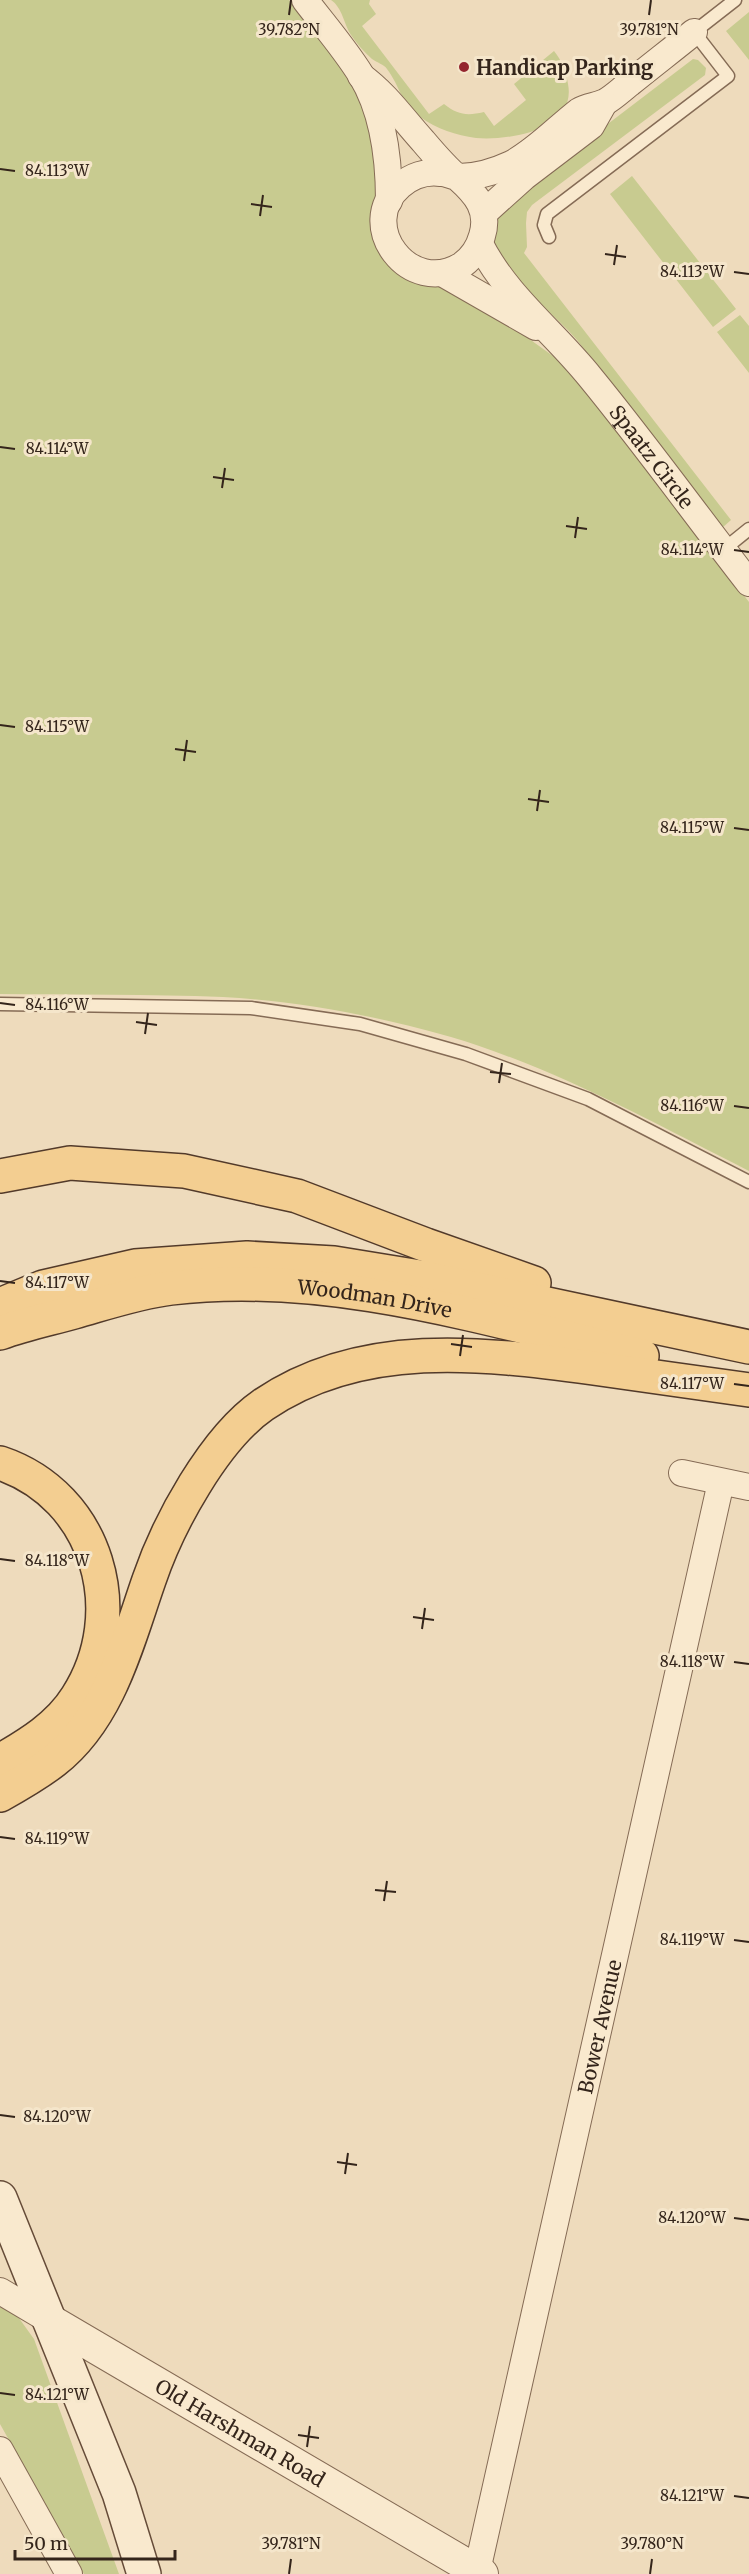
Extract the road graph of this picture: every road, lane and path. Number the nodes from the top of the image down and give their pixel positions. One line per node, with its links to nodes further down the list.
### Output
1 (305, 0): 4 (street)
2 (735, 0): 3 (lane)
3 (694, 32): 5 (street); 9 (lane)
4 (362, 76): 6 (street); 7 (street)
5 (604, 103): 6 (street); 8 (street)
6 (457, 178): 7 (street); 8 (street)
7 (388, 201): 11 (street)
8 (484, 213): 10 (street)
9 (549, 237)
10 (480, 244): 11 (street); 12 (street, Spaatz Circle)
11 (441, 273): 12 (street)
12 (549, 334): 14 (street, Spaatz Circle)
13 (749, 529): 14 (lane)
14 (723, 550): 15 (street, Spaatz Circle)
15 (749, 583)
16 (0, 1004): 18 (lane)
17 (0, 1176): 21 (main road)
18 (749, 1182)
19 (0, 1305): 21 (main road, Woodman Drive)
20 (0, 1333): 23 (main road, Woodman Drive)
21 (698, 1337): 22 (main road, Woodman Drive)
22 (749, 1347)
23 (749, 1376)
24 (749, 1390): 30 (main road)
25 (0, 1463): 29 (main road)
26 (682, 1473): 27 (street)
27 (721, 1482): 28 (street); 35 (street, Bower Avenue)
28 (749, 1487)
29 (8, 1755)
30 (0, 1795)
31 (0, 2198): 33 (main road)
32 (0, 2291): 33 (street, Old Harshman Road)
33 (49, 2320): 35 (street, Old Harshman Road); 37 (main road)
34 (0, 2450): 36 (street)
35 (479, 2573)
36 (69, 2574)
37 (144, 2574)

